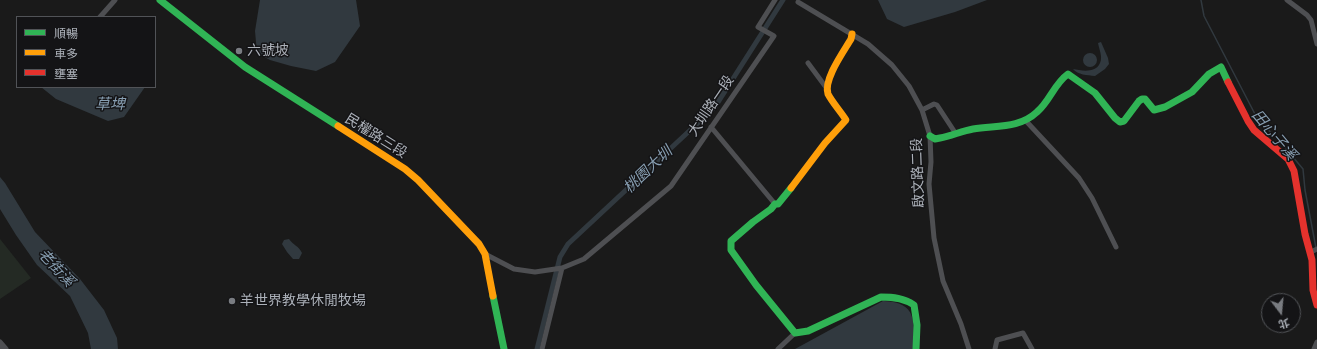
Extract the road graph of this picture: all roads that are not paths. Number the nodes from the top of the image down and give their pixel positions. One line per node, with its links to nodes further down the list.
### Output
1 (116, 0): 6 (street)
2 (160, 0): 19 (street, 民權路三段)
3 (775, 0): 13 (street, 大圳路一段)
4 (1287, 0): 8 (street)
5 (798, 2): 7 (street, 啟文路二段)
6 (101, 16)
7 (852, 34): 10 (street); 11 (street, 啟文路二段)
8 (1317, 44)
9 (808, 63): 10 (street)
10 (828, 90): 16 (street)
11 (922, 110): 14 (street); 15 (street, 啟文路二段)
12 (1026, 121): 14 (street); 17 (street); 18 (street)
13 (711, 127): 16 (street); 20 (street, 大圳路一段)
14 (956, 134): 15 (street)
15 (930, 136): 30 (street, 啟文路二段)
16 (775, 204): 22 (street)
17 (1116, 247)
18 (1313, 251): 21 (street)
19 (485, 254): 20 (street, 大圳路一段); 26 (street, 民權路三段)
20 (561, 268): 27 (street)
21 (1317, 305)
22 (795, 333): 28 (street); 29 (street)
23 (0, 342): 25 (street)
24 (1317, 342): 33 (street)
25 (6, 349)
26 (504, 349)
27 (542, 349)
28 (778, 349)
29 (916, 349)
30 (970, 349)
31 (995, 349): 32 (street)
32 (1032, 349)
33 (1314, 349)

